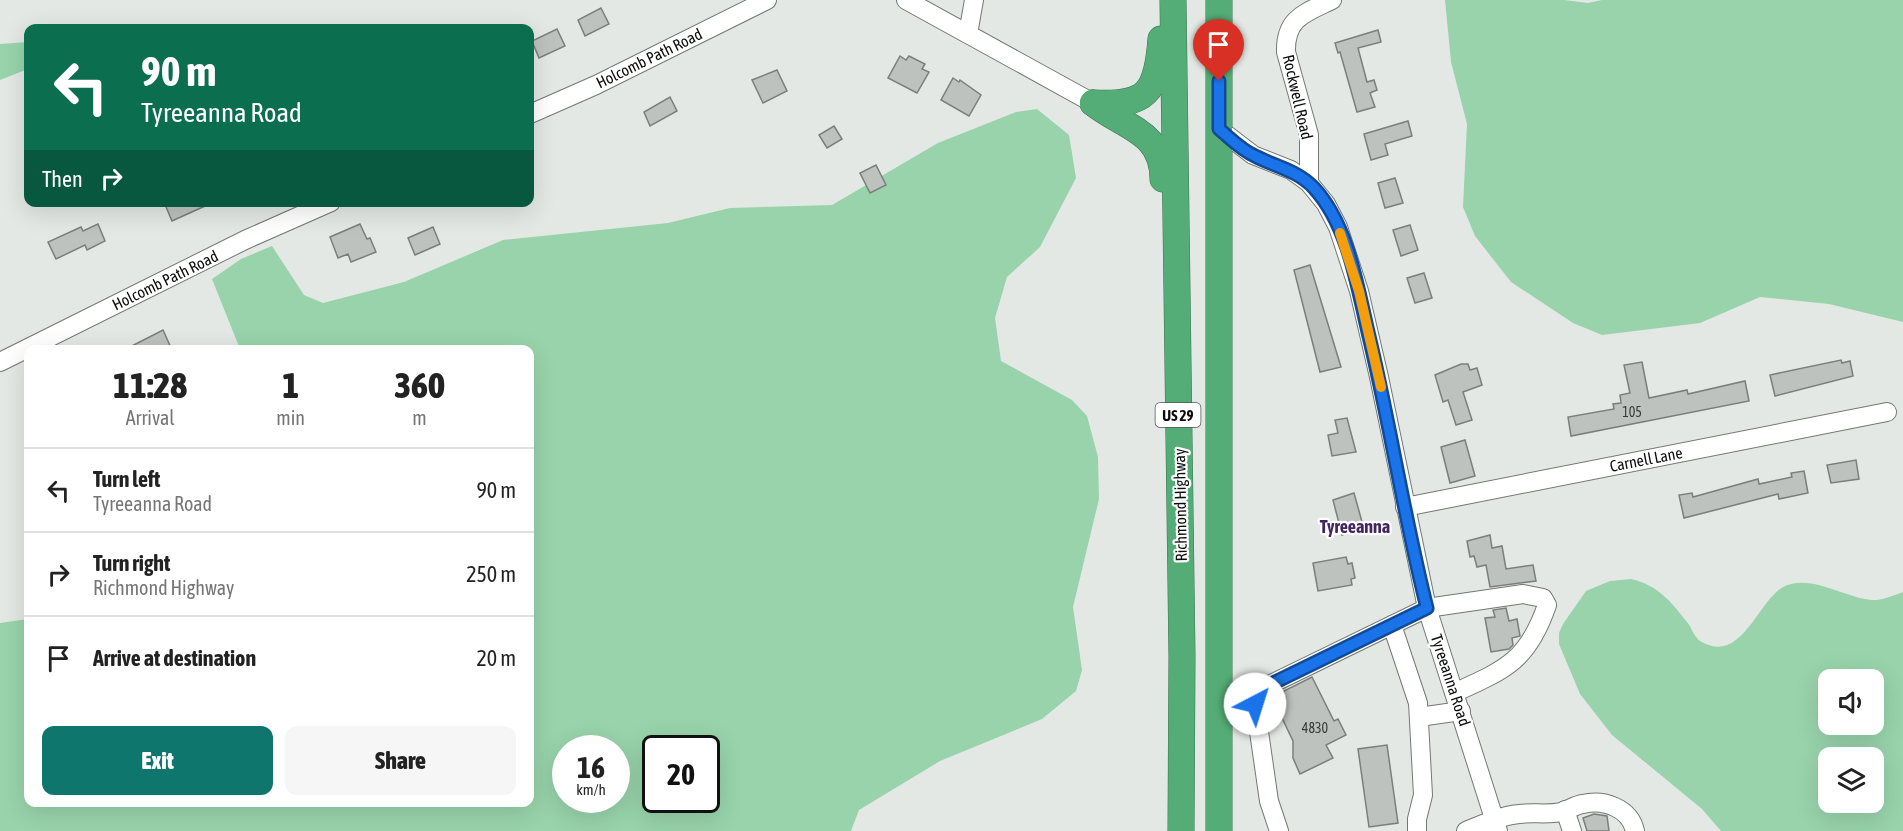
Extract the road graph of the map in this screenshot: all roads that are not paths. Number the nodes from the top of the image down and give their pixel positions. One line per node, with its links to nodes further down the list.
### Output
1 (767, 0): 10 (street, Holcomb Path Road)
2 (906, 0): 8 (street)
3 (974, 0): 8 (street)
4 (1166, 0): 9 (highway)
5 (1173, 0): 24 (highway, Richmond Highway / US 29)
6 (1219, 0): 11 (highway, US 29)
7 (1332, 0): 12 (street, Rockwell Road)
8 (968, 34): 9 (street)
9 (1093, 104): 24 (highway)
10 (534, 112)
11 (1219, 129): 12 (street, Tyreeanna Road); 28 (highway, US 29)
12 (1309, 183): 18 (street, Tyreeanna Road)
13 (320, 207): 14 (street, Holcomb Path Road)
14 (34, 345)
15 (24, 350): 16 (street, Holcomb Path Road)
16 (0, 362)
17 (1887, 412): 18 (street, Carnell Lane)
18 (1405, 507): 19 (street, Tyreeanna Road)
19 (1427, 608): 20 (street); 21 (street, Tyreeanna Road); 21 (street)
20 (1392, 624): 23 (street); 29 (street)
21 (1456, 692): 22 (street, Tyreeanna Road)
22 (1461, 711): 23 (street); 26 (street, Tyreeanna Road)
23 (1419, 717): 30 (street)
24 (1181, 751): 27 (highway, Richmond Highway / US 29)
25 (1565, 810): 26 (street); 32 (street); 33 (street)
26 (1496, 825): 31 (street)
27 (1180, 831)
28 (1219, 831)
29 (1279, 831)
30 (1417, 831)
31 (1466, 831)
32 (1572, 831)
33 (1635, 831)

